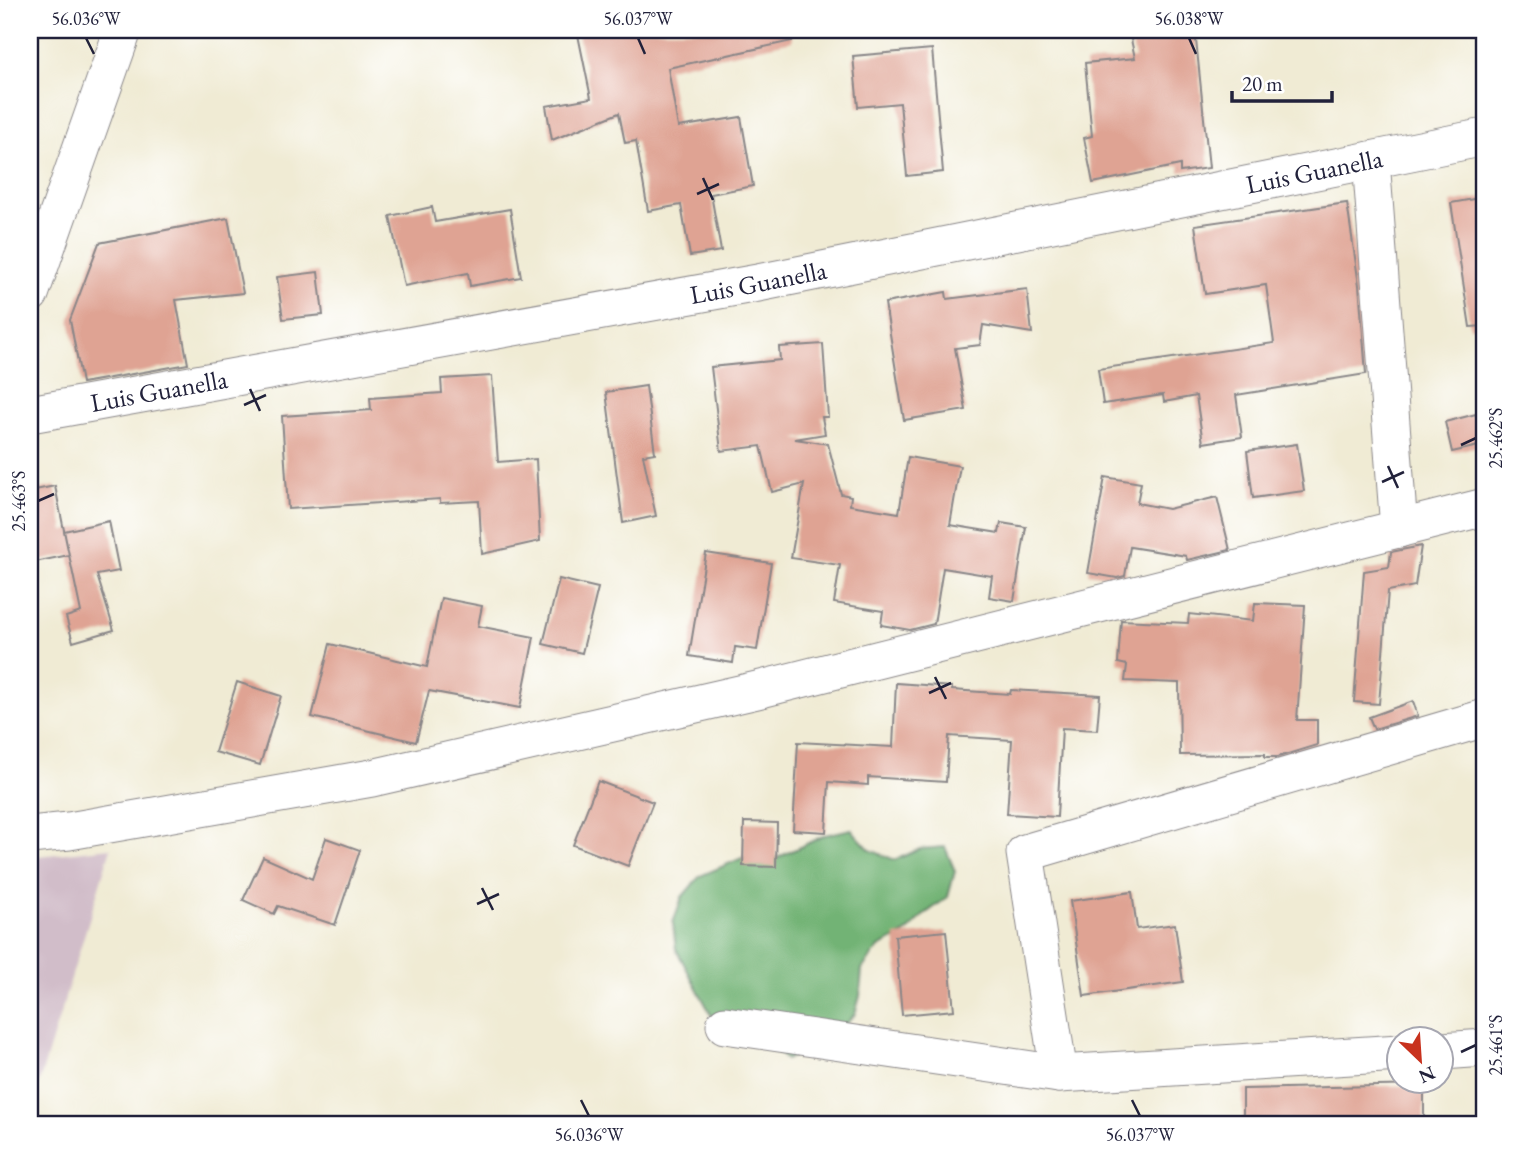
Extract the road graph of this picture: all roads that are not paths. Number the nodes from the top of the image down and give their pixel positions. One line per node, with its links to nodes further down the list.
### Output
1 (123, 30): 4 (street)
2 (1485, 137): 3 (street, Luis Guanella)
3 (1371, 160): 5 (street, Luis Guanella); 7 (street)
4 (30, 294)
5 (30, 414)
6 (1485, 507): 7 (street)
7 (1399, 529): 9 (street)
8 (1485, 718): 14 (street)
9 (30, 835)
10 (724, 1025): 14 (street)
11 (1485, 1048): 12 (street)
12 (1456, 1050)
13 (1386, 1054): 14 (street)
14 (1059, 1074)

